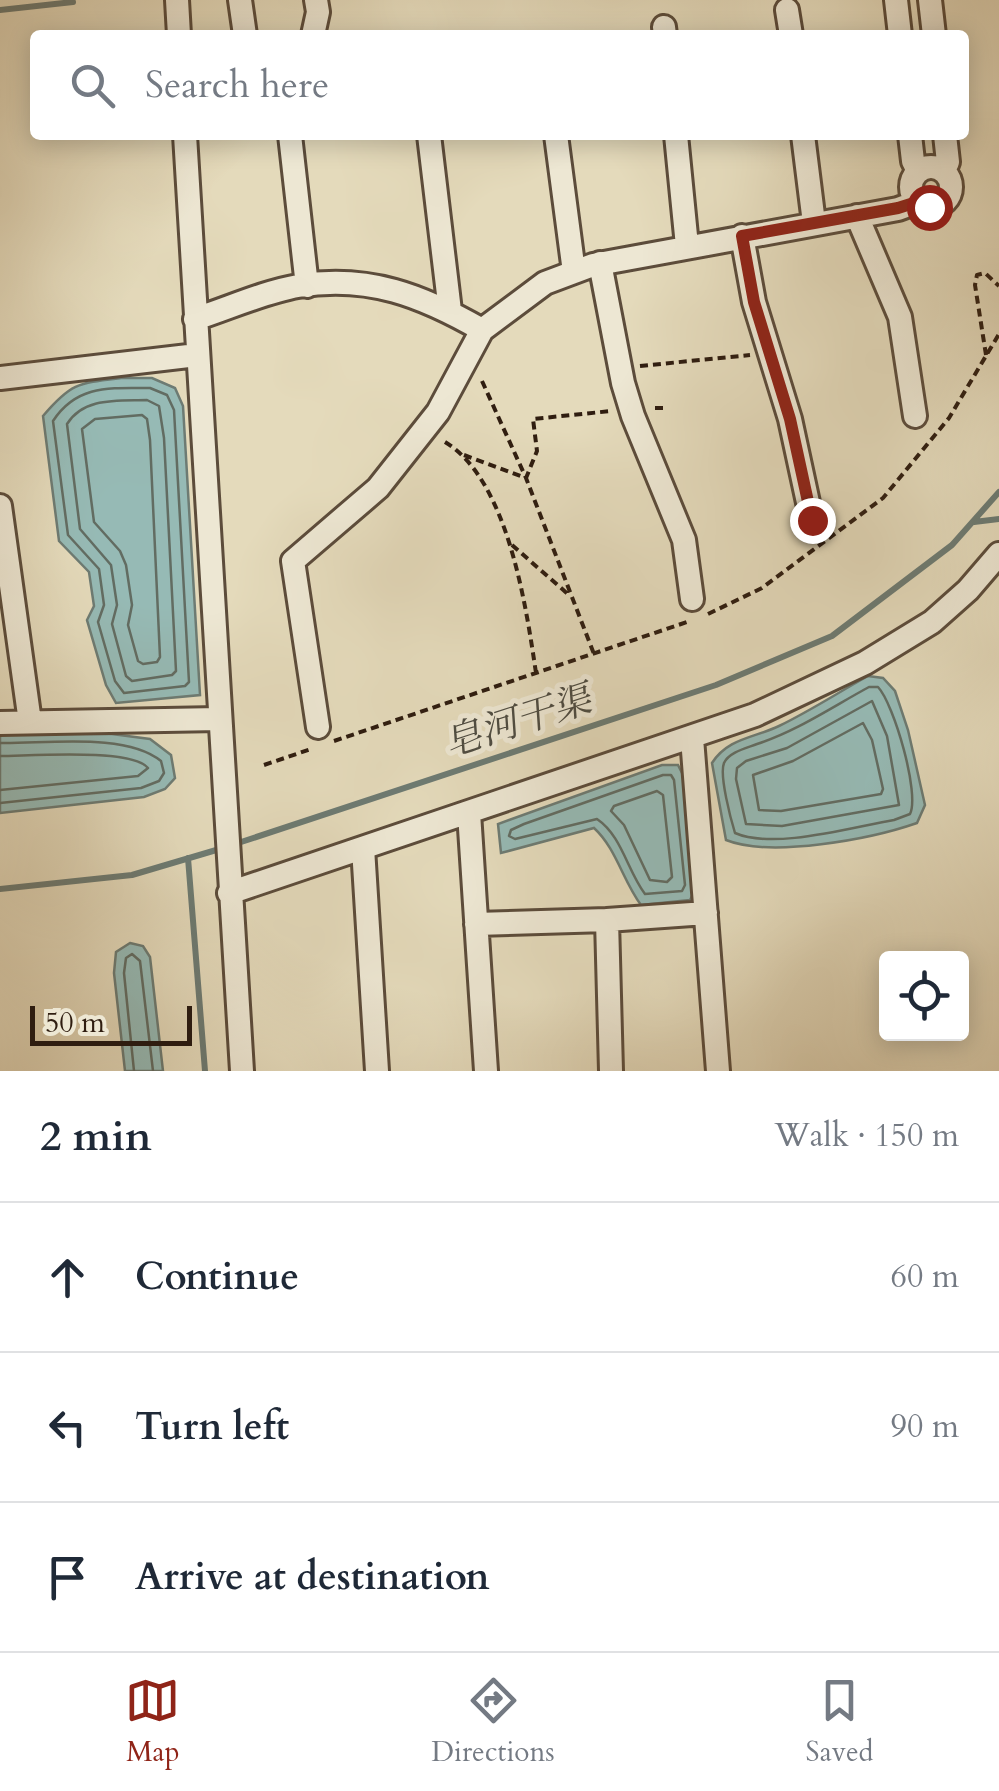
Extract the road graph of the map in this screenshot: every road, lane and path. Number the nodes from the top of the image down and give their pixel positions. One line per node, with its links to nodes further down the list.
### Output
1 (177, 0): 7 (street)
2 (240, 0): 8 (street)
3 (316, 0): 9 (street)
4 (896, 0): 11 (street)
5 (930, 0): 12 (street)
6 (788, 10): 10 (street)
7 (179, 30)
8 (244, 30)
9 (314, 30)
10 (790, 30)
11 (899, 30)
12 (933, 30)
13 (185, 140): 33 (street)
14 (291, 140): 30 (street)
15 (431, 140): 32 (street)
16 (557, 140): 29 (street)
17 (676, 140): 27 (street)
18 (804, 140): 25 (street)
19 (911, 140): 22 (street)
20 (946, 140): 21 (street)
21 (944, 170): 22 (street); 23 (street)
22 (918, 171): 23 (street)
23 (917, 202): 24 (street)
24 (857, 216): 25 (street); 44 (street)
25 (814, 223): 26 (street)
26 (742, 236): 27 (street); 37 (street)
27 (687, 246): 28 (street)
28 (600, 263): 29 (street); 40 (street)
29 (574, 272): 34 (street)
30 (307, 286): 32 (street); 33 (street)
31 (999, 286): 39 (path)
32 (450, 311): 34 (street)
33 (195, 319): 38 (street)
34 (482, 330): 36 (street)
35 (999, 334): 39 (path)
36 (469, 354): 45 (street); 47 (path)
37 (768, 354): 40 (path); 49 (street)
38 (198, 355): 41 (street); 56 (street)
39 (986, 356): 54 (path)
40 (620, 368): 43 (street)
41 (0, 378)
42 (666, 408): 43 (path)
43 (631, 409): 47 (path); 53 (street)
44 (914, 416)
45 (424, 430): 46 (path); 59 (street)
46 (460, 454): 47 (path); 50 (path)
47 (526, 478): 52 (path)
48 (0, 506): 57 (street)
49 (812, 520)
50 (509, 542): 52 (path); 55 (path)
51 (999, 554): 60 (street)
52 (573, 598): 54 (path)
53 (692, 598)
54 (594, 654): 55 (path)
55 (536, 673): 61 (path)
56 (219, 719): 57 (street); 64 (street)
57 (30, 722): 58 (street)
58 (0, 723)
59 (318, 727)
60 (692, 738): 62 (street); 65 (street)
61 (264, 765)
62 (469, 813): 63 (street); 67 (street)
63 (363, 848): 64 (street); 69 (street)
64 (228, 888): 68 (street)
65 (706, 913): 66 (street); 72 (street)
66 (608, 920): 67 (street); 71 (street)
67 (476, 924): 70 (street)
68 (242, 1071)
69 (376, 1071)
70 (486, 1071)
71 (611, 1071)
72 (718, 1071)

